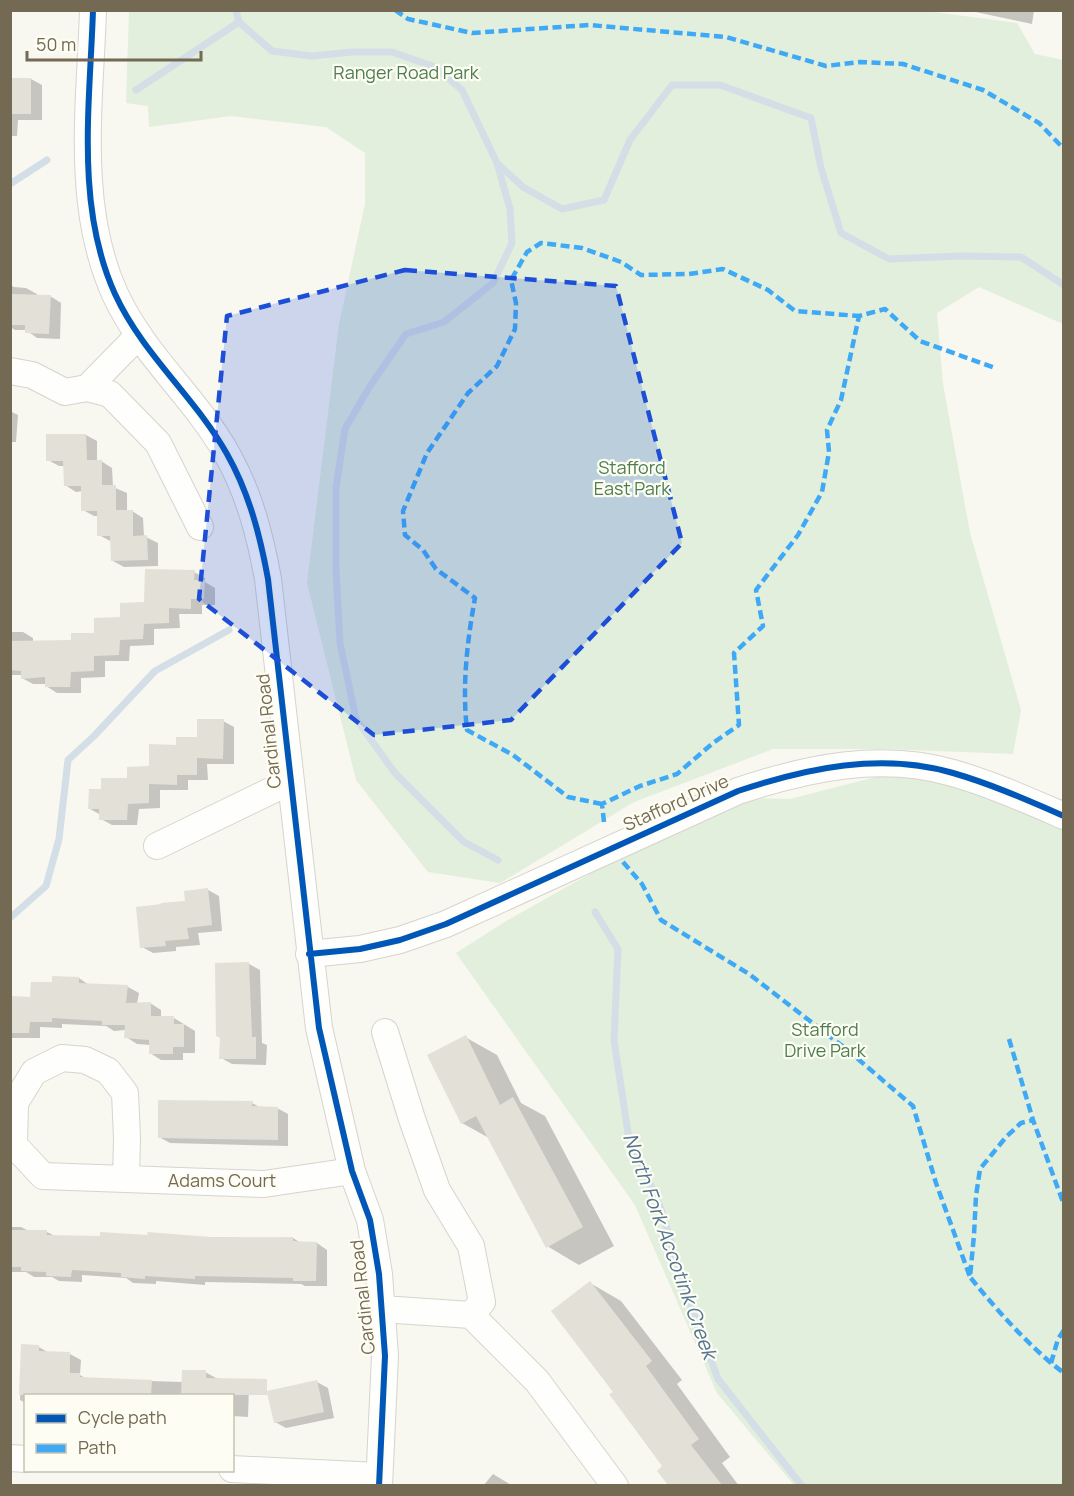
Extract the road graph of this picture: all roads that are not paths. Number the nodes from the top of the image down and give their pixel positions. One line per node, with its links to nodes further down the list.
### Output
1 (93, 10): 2 (street, Cardinal Road)
2 (139, 335): 4 (street); 6 (street, Cardinal Road)
3 (10, 371): 4 (street)
4 (87, 388): 5 (street)
5 (200, 527)
6 (289, 782): 8 (street); 9 (street, Cardinal Road)
7 (1064, 816): 9 (street, Stafford Drive)
8 (157, 846)
9 (309, 954): 11 (street, Cardinal Road)
10 (386, 1032): 14 (street)
11 (352, 1171): 12 (street, Adams Court); 13 (street, Cardinal Road)
12 (126, 1179): 12 (street, Adams Court)
13 (382, 1309): 14 (street); 16 (street, Cardinal Road)
14 (471, 1315): 17 (street)
15 (234, 1469): 16 (street)
16 (379, 1481)
17 (615, 1485)

